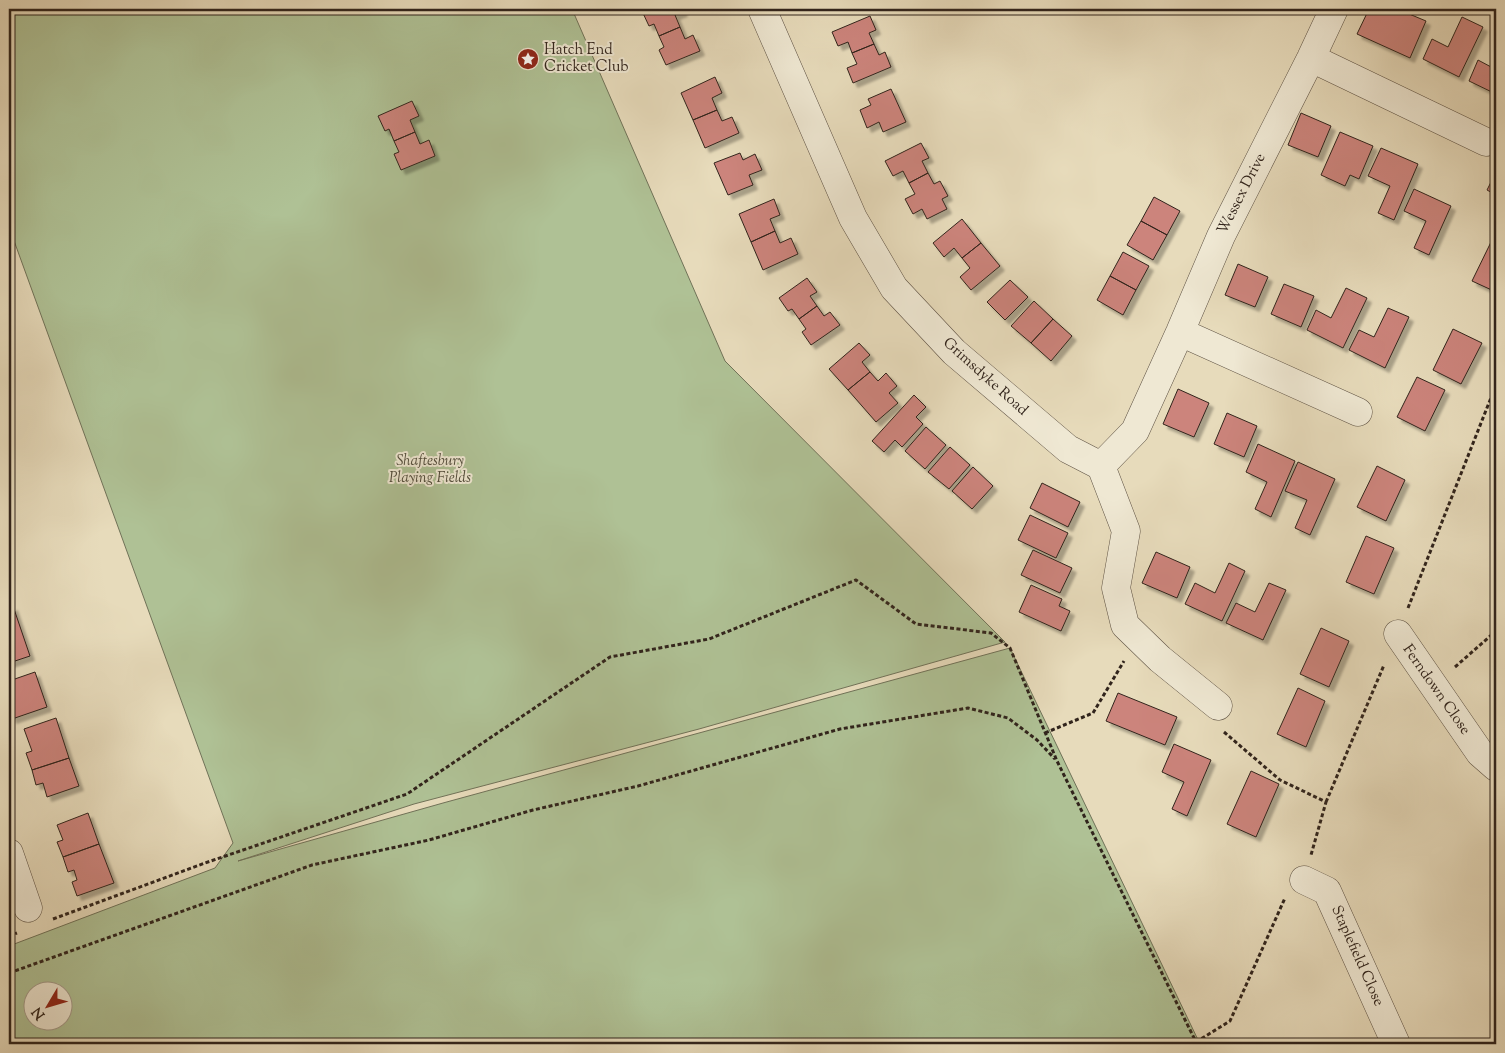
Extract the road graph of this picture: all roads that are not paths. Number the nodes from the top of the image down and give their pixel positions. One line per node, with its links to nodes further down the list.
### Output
1 (762, 9): 7 (street, Grimsdyke Road)
2 (1334, 9): 3 (street, Wessex Drive)
3 (1311, 58): 4 (street); 5 (street, Wessex Drive)
4 (1486, 142)
5 (1180, 332): 6 (street); 7 (street, Wessex Drive)
6 (1358, 412)
7 (1101, 466): 9 (street)
8 (1398, 634): 10 (street, Ferndown Close)
9 (1218, 706)
10 (1496, 767)
11 (9, 853): 13 (street)
12 (1304, 880): 14 (street, Staplefield Close)
13 (28, 908)
14 (1396, 1044)

